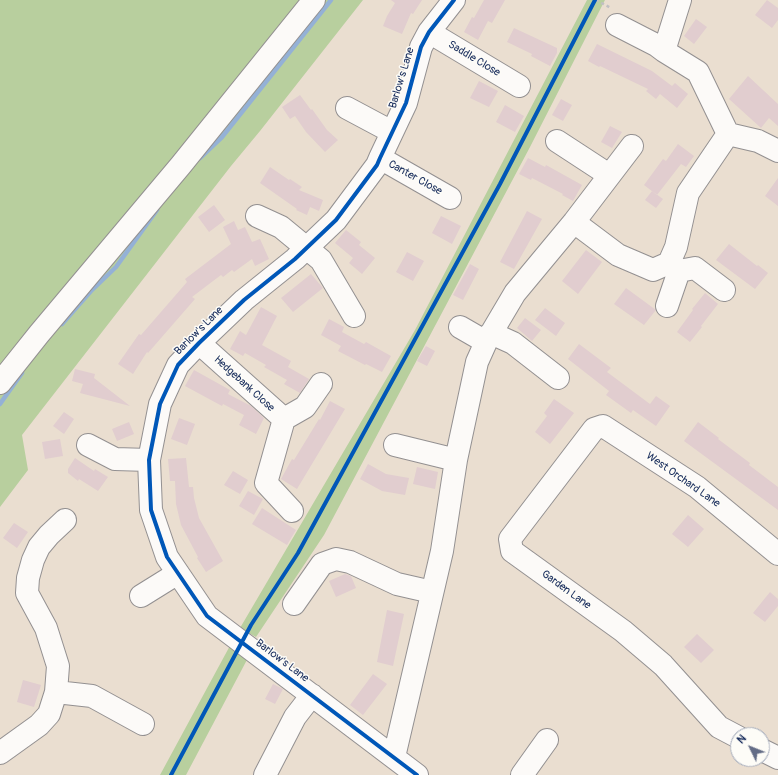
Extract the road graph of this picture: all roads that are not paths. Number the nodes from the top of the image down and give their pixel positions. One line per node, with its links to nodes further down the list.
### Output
1 (314, 0): 28 (street)
2 (454, 0): 5 (street, Barlow's Lane)
3 (680, 0): 6 (street)
4 (617, 26): 6 (street)
5 (430, 32): 7 (street, Saddle Close); 9 (street, Barlow's Lane)
6 (664, 51): 10 (street)
7 (519, 86)
8 (347, 108): 9 (street)
9 (392, 132): 14 (street, Barlow's Lane)
10 (728, 134): 13 (street); 20 (street)
11 (557, 140): 15 (street)
12 (632, 146): 15 (street)
13 (778, 151)
14 (380, 158): 16 (street, Canter Close); 19 (street, Barlow's Lane)
15 (610, 175): 18 (street)
16 (450, 198)
17 (257, 216): 19 (street)
18 (574, 222): 20 (street); 25 (street)
19 (306, 248): 23 (street); 26 (street, Barlow's Lane)
20 (674, 267): 21 (street); 22 (street)
21 (724, 290)
22 (667, 306)
23 (354, 316)
24 (460, 327): 25 (street)
25 (488, 338): 27 (street); 35 (street)
26 (199, 343): 30 (street, Hedgebank Close); 34 (street, Barlow's Lane)
27 (558, 378)
28 (0, 383)
29 (321, 384): 30 (street)
30 (284, 419): 36 (street, Hedgebank Close)
31 (603, 426): 38 (street, West Orchard Lane); 46 (street, Garden Lane)
32 (88, 445): 34 (street)
33 (395, 445): 35 (street)
34 (149, 460): 39 (street, Barlow's Lane)
35 (456, 460): 40 (street)
36 (292, 511)
37 (65, 520): 43 (street)
38 (778, 554)
39 (178, 573): 41 (street); 44 (street, Barlow's Lane)
40 (432, 592): 42 (street); 49 (street)
41 (141, 596)
42 (294, 604)
43 (56, 692): 45 (street); 48 (street)
44 (312, 694): 49 (street, Barlow's Lane); 50 (street)
45 (143, 724)
46 (730, 733)
47 (547, 740): 52 (street)
48 (0, 753)
49 (394, 757): 51 (street, Barlow's Lane)
50 (265, 775)
51 (417, 775)
52 (522, 775)

